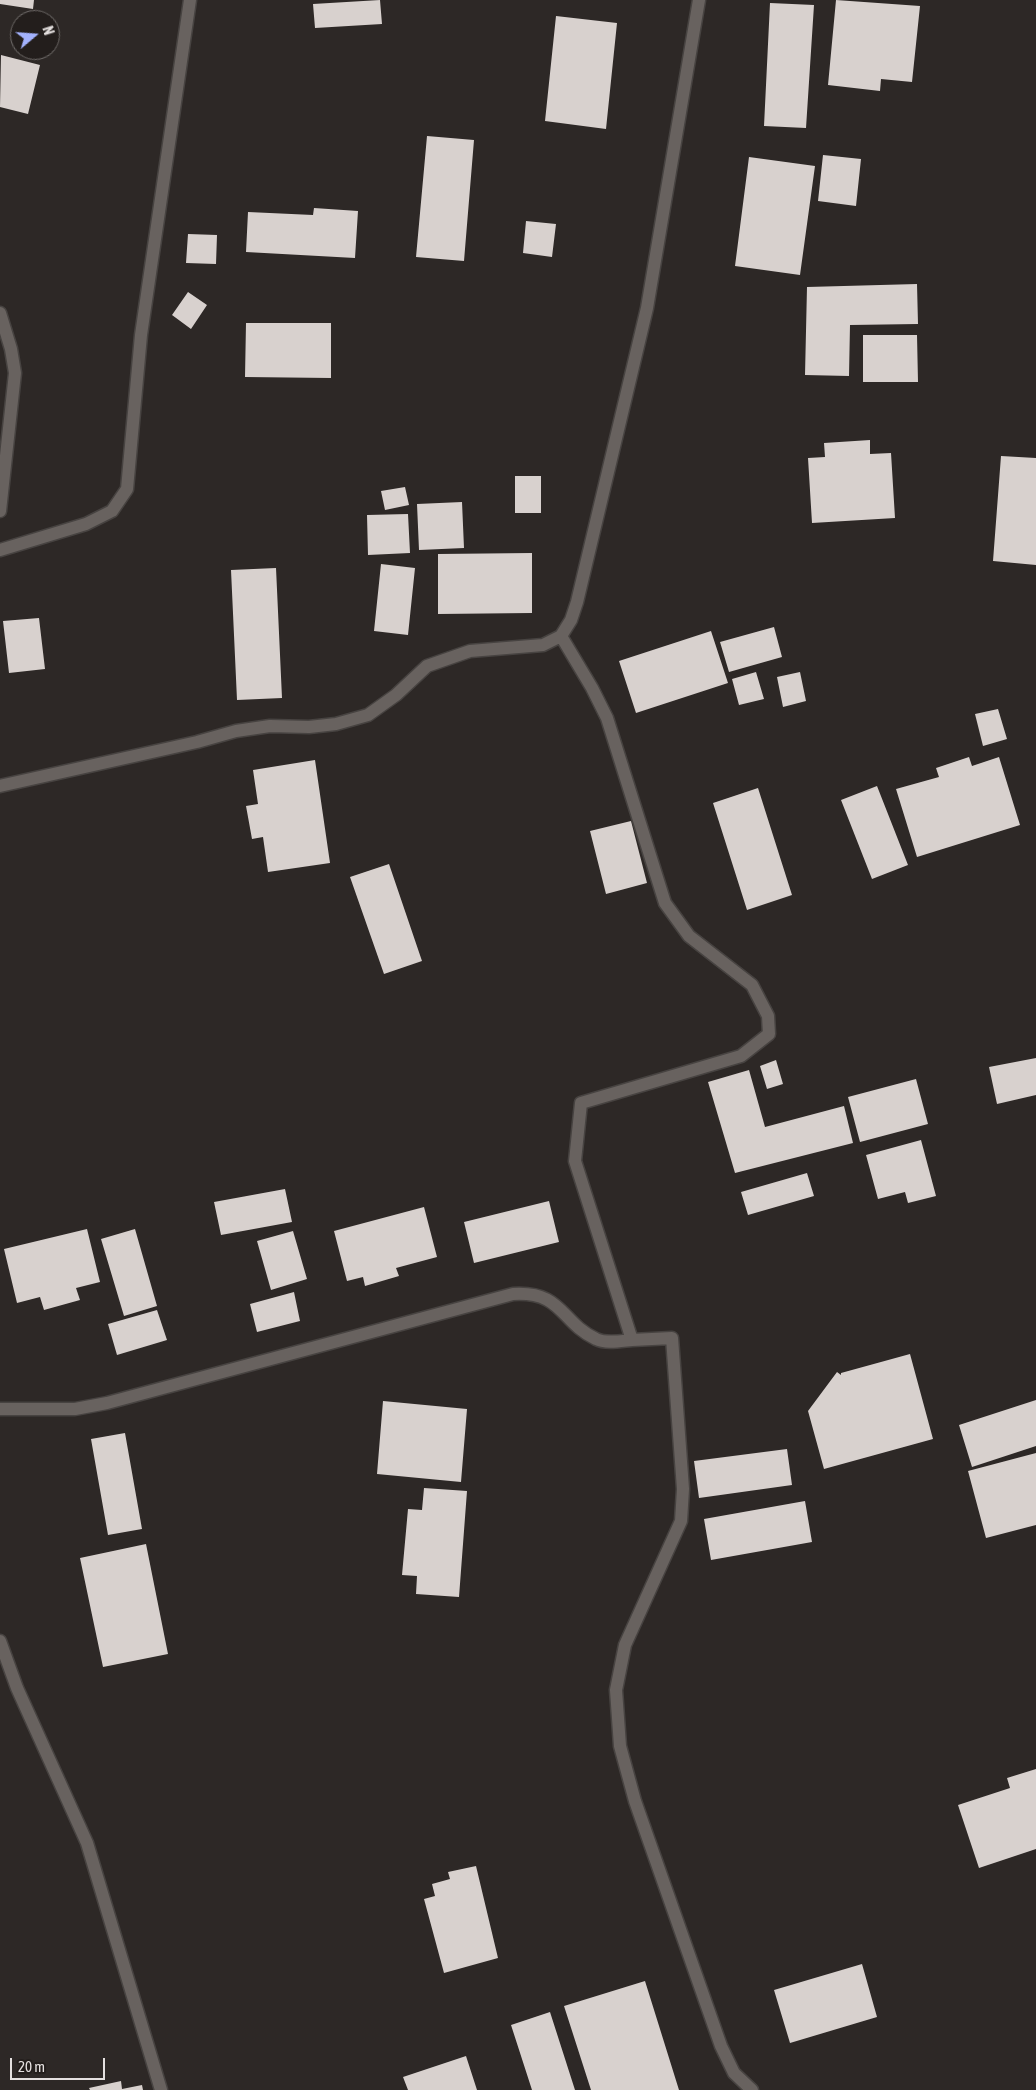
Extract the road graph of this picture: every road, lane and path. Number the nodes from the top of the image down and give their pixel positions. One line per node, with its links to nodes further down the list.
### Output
1 (190, 0): 5 (street)
2 (699, 0): 6 (street)
3 (0, 313): 4 (street)
4 (0, 511)
5 (0, 550)
6 (561, 636): 7 (street); 8 (street)
7 (0, 786)
8 (632, 1340): 9 (street); 12 (street)
9 (0, 1408)
10 (0, 1640): 11 (street)
11 (161, 2090)
12 (752, 2090)

